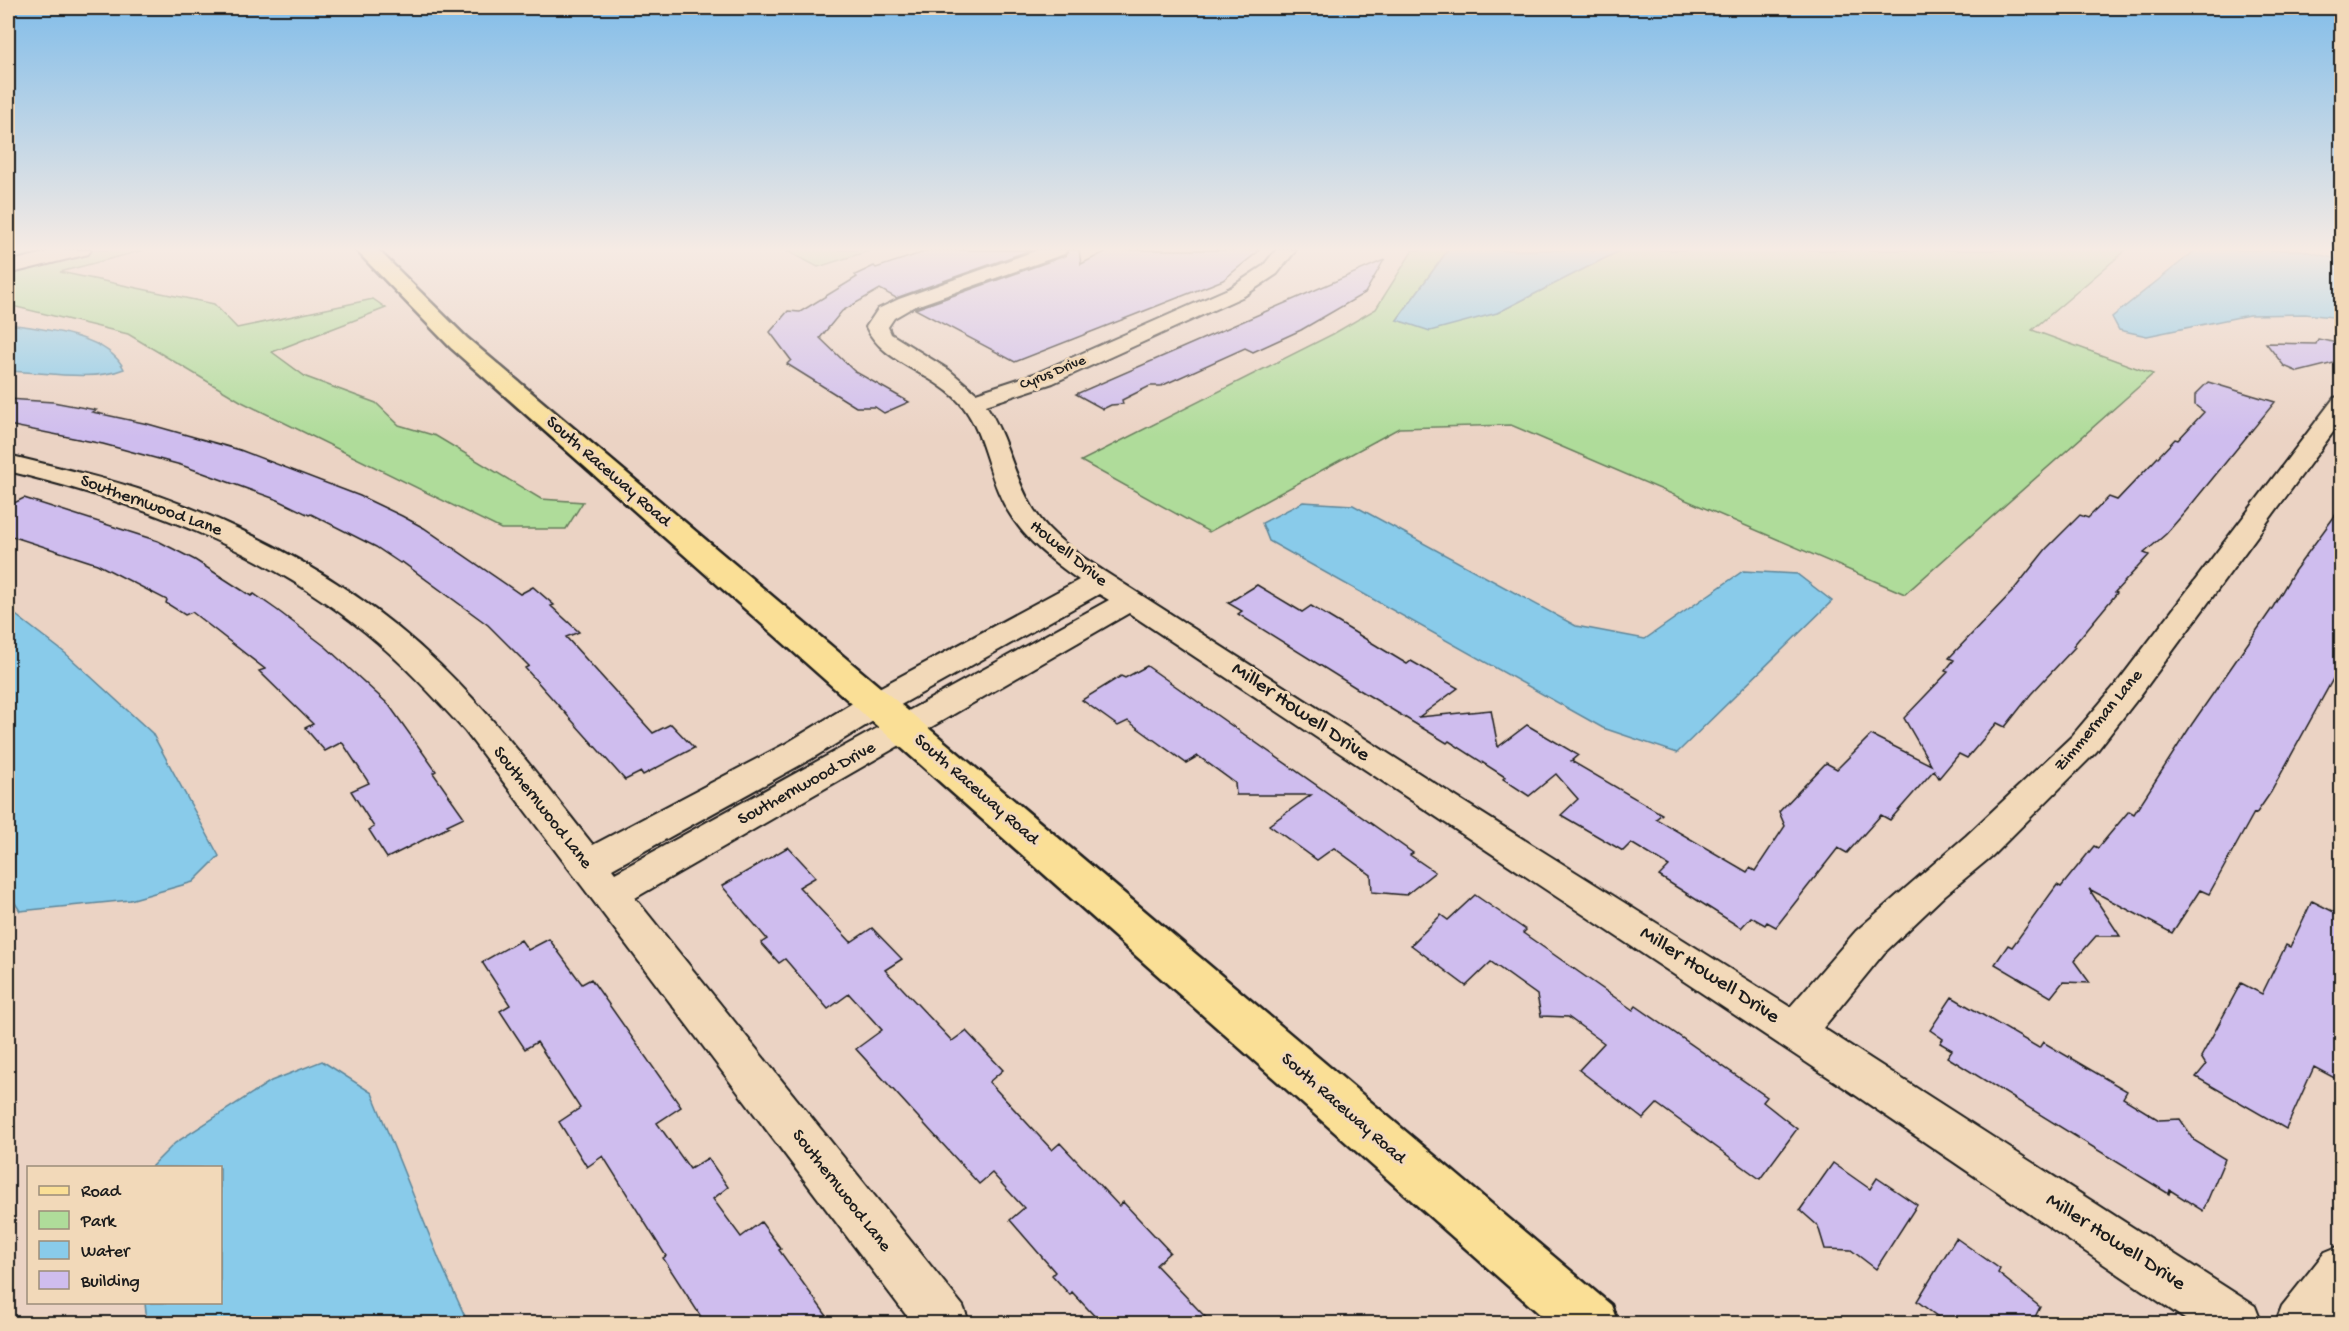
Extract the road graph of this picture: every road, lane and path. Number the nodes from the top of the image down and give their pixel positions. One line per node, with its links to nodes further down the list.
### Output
1 (428, 312): 10 (main road, South Raceway Road)
2 (889, 312): 4 (street, Howell Drive)
3 (1192, 312): 4 (street, Cyrus Drive)
4 (972, 402): 7 (street, Howell Drive)
5 (2342, 403): 13 (street, Zimmerman Lane)
6 (9, 464): 11 (street, Southernwood Lane)
7 (1100, 582): 8 (street, Howell Drive); 10 (street, Southernwood Drive)
8 (1129, 601): 9 (street, Howell Drive); 10 (street, Southernwood Drive)
9 (1179, 632): 13 (street, Miller Howell Drive)
10 (891, 716): 11 (street, Southernwood Drive); 12 (street, Southernwood Drive); 17 (main road, South Raceway Road)
11 (587, 865): 12 (street, Southernwood Lane)
12 (610, 894): 16 (street, Southernwood Lane)
13 (1795, 1031): 15 (street, Miller Howell Drive)
14 (2342, 1269): 18 (street)
15 (2232, 1322)
16 (945, 1323)
17 (1592, 1323)
18 (2300, 1323)

